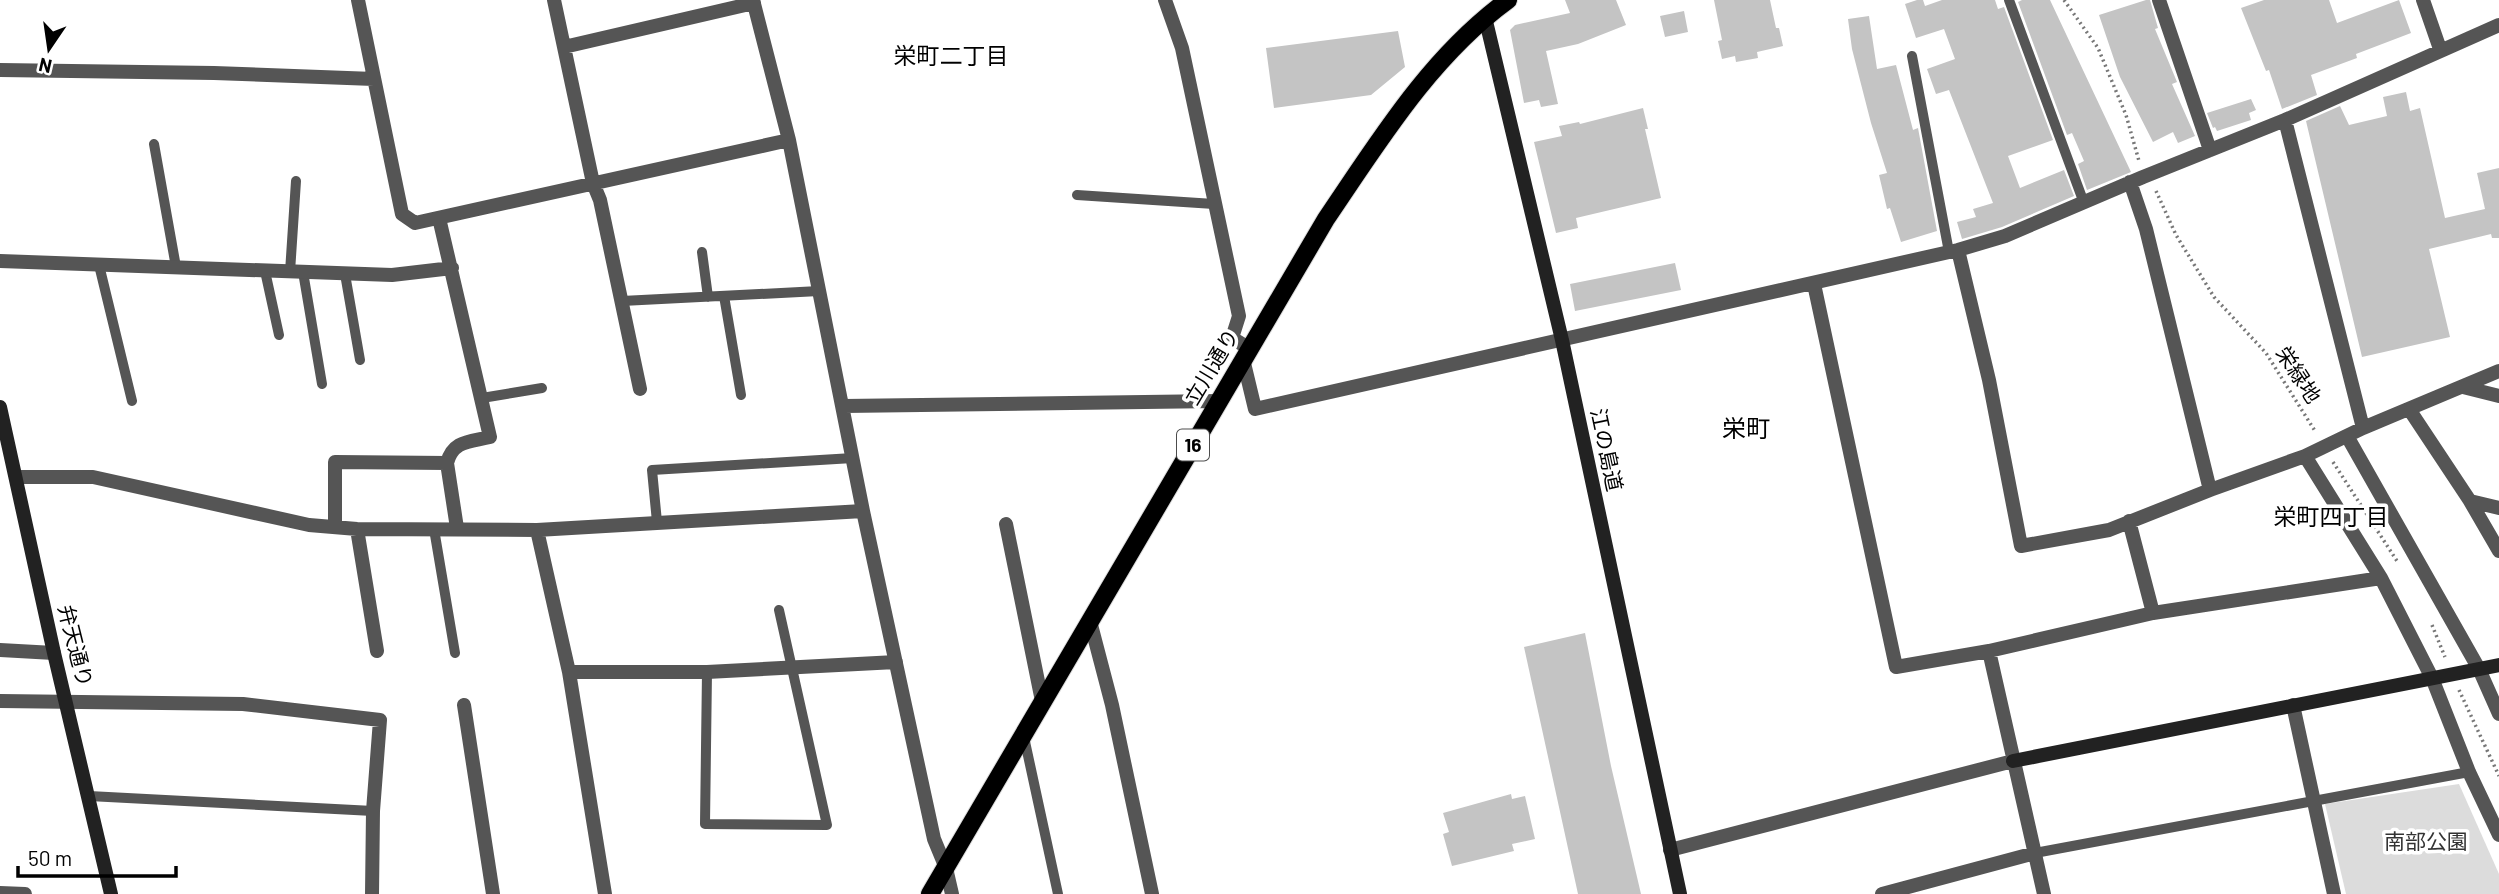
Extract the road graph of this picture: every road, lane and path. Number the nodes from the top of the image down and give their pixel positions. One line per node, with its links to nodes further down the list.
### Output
1 (359, 0): 16 (street)
2 (554, 0): 12 (street)
3 (1165, 0): 26 (street)
4 (1508, 0): 10 (main road, 立川通り / 16)
5 (2008, 0): 25 (lane)
6 (2064, 0): 21 (path, 栄緑地)
7 (2159, 0): 20 (street)
8 (2423, 0): 13 (street)
9 (754, 1): 12 (street); 18 (street)
10 (1486, 8): 43 (street, 江の島道); 44 (main road, 立川通り / 16)
11 (2499, 25): 13 (street)
12 (564, 47): 23 (street)
13 (2440, 49): 17 (street)
14 (1912, 56): 28 (lane)
15 (0, 70): 16 (street)
16 (374, 79): 27 (street)
17 (2285, 120): 20 (street); 59 (street)
18 (789, 140): 23 (street); 38 (street)
19 (154, 144): 32 (lane)
20 (2210, 150): 21 (street)
21 (2136, 180): 25 (street); 61 (path, 栄緑地); 66 (street)
22 (296, 181): 35 (lane)
23 (593, 183): 27 (street); 41 (street)
24 (1077, 195): 26 (lane)
25 (2084, 203): 28 (street)
26 (1214, 204): 44 (street)
27 (439, 218): 33 (street)
28 (1953, 251): 37 (street); 70 (street)
29 (702, 252): 40 (lane)
30 (0, 261): 31 (street)
31 (99, 265): 32 (street); 54 (lane)
32 (176, 267): 34 (street)
33 (452, 268): 36 (street); 53 (street)
34 (265, 271): 35 (street); 42 (lane)
35 (296, 272): 36 (street); 47 (lane)
36 (345, 274): 45 (lane)
37 (1814, 284): 43 (street); 87 (street)
38 (819, 291): 39 (lane); 56 (street)
39 (724, 296): 40 (lane); 51 (lane)
40 (708, 297): 41 (lane)
41 (622, 301): 50 (street)
42 (279, 335)
43 (1562, 341): 44 (street); 112 (street, 江の島道)
44 (1246, 354): 55 (main road, 立川通り / 16)
45 (360, 360)
46 (2499, 371): 48 (street)
47 (322, 384)
48 (2463, 387): 52 (street); 58 (street)
49 (541, 388): 53 (lane)
50 (640, 388)
51 (741, 396)
52 (2499, 396)
53 (482, 398): 64 (street)
54 (132, 401)
55 (1218, 401): 56 (street); 84 (main road, 立川通り / 16)
56 (844, 406): 63 (street)
57 (0, 407): 65 (street, 弁天通り)
58 (2409, 409): 59 (street); 67 (street)
59 (2363, 428): 60 (street)
60 (2347, 436): 61 (street); 93 (street)
61 (2324, 447): 62 (street); 79 (path, 栄緑地)
62 (2305, 456): 66 (street); 80 (street)
63 (853, 458): 69 (street); 71 (lane)
64 (447, 463): 73 (street); 74 (street)
65 (16, 477): 73 (street); 88 (street, 弁天通り)
66 (2210, 489): 70 (street)
67 (2470, 501): 68 (street); 78 (street)
68 (2499, 508)
69 (863, 512): 71 (street); 90 (street)
70 (2129, 521): 82 (street)
71 (657, 522): 77 (street)
72 (1006, 524): 99 (street)
73 (335, 527): 75 (street)
74 (457, 528): 76 (street); 77 (street)
75 (357, 529): 76 (street); 86 (street)
76 (434, 529): 89 (lane)
77 (537, 530): 94 (street)
78 (2499, 551)
79 (2399, 564)
80 (2381, 578): 82 (street); 97 (street)
81 (779, 610): 92 (lane)
82 (2153, 613): 87 (street)
83 (2429, 616): 96 (path)
84 (1090, 621): 99 (main road, 立川通り / 16); 124 (street)
85 (0, 650): 88 (street)
86 (377, 651)
87 (1989, 651): 105 (street)
88 (54, 653): 100 (street, 弁天通り)
89 (455, 653)
90 (896, 662): 92 (street); 114 (street)
91 (2499, 665): 93 (street)
92 (793, 668): 95 (street); 95 (lane)
93 (2479, 669): 96 (street); 103 (street)
94 (569, 672): 95 (street); 120 (street)
95 (707, 672)
96 (2452, 676): 97 (street); 107 (path)
97 (2432, 678): 102 (street); 106 (street)
98 (0, 701): 100 (street)
99 (1042, 701): 104 (main road, 立川通り / 16)
100 (67, 702): 108 (street, 弁天通り); 110 (street)
101 (464, 705): 119 (street)
102 (2293, 705): 105 (street); 109 (street)
103 (2499, 714)
104 (1023, 734): 114 (main road, 立川通り / 16); 123 (lane)
105 (2013, 761): 112 (street); 113 (street)
106 (2469, 772): 109 (lane); 111 (street)
107 (2499, 776)
108 (89, 796): 110 (lane); 117 (street, 弁天通り)
109 (2314, 800): 113 (lane); 128 (street)
110 (373, 811): 118 (street)
111 (2499, 835)
112 (1670, 850): 125 (street, 江の島道)
113 (2035, 853): 126 (street); 127 (street)
114 (946, 867): 121 (main road, 立川通り / 16); 122 (street)
115 (0, 893): 116 (street)
116 (25, 894)
117 (111, 894)
118 (372, 894)
119 (493, 894)
120 (605, 894)
121 (930, 894)
122 (952, 894)
123 (1058, 894)
124 (1152, 894)
125 (1680, 894)
126 (1882, 894)
127 (2044, 894)
128 (2333, 894)

